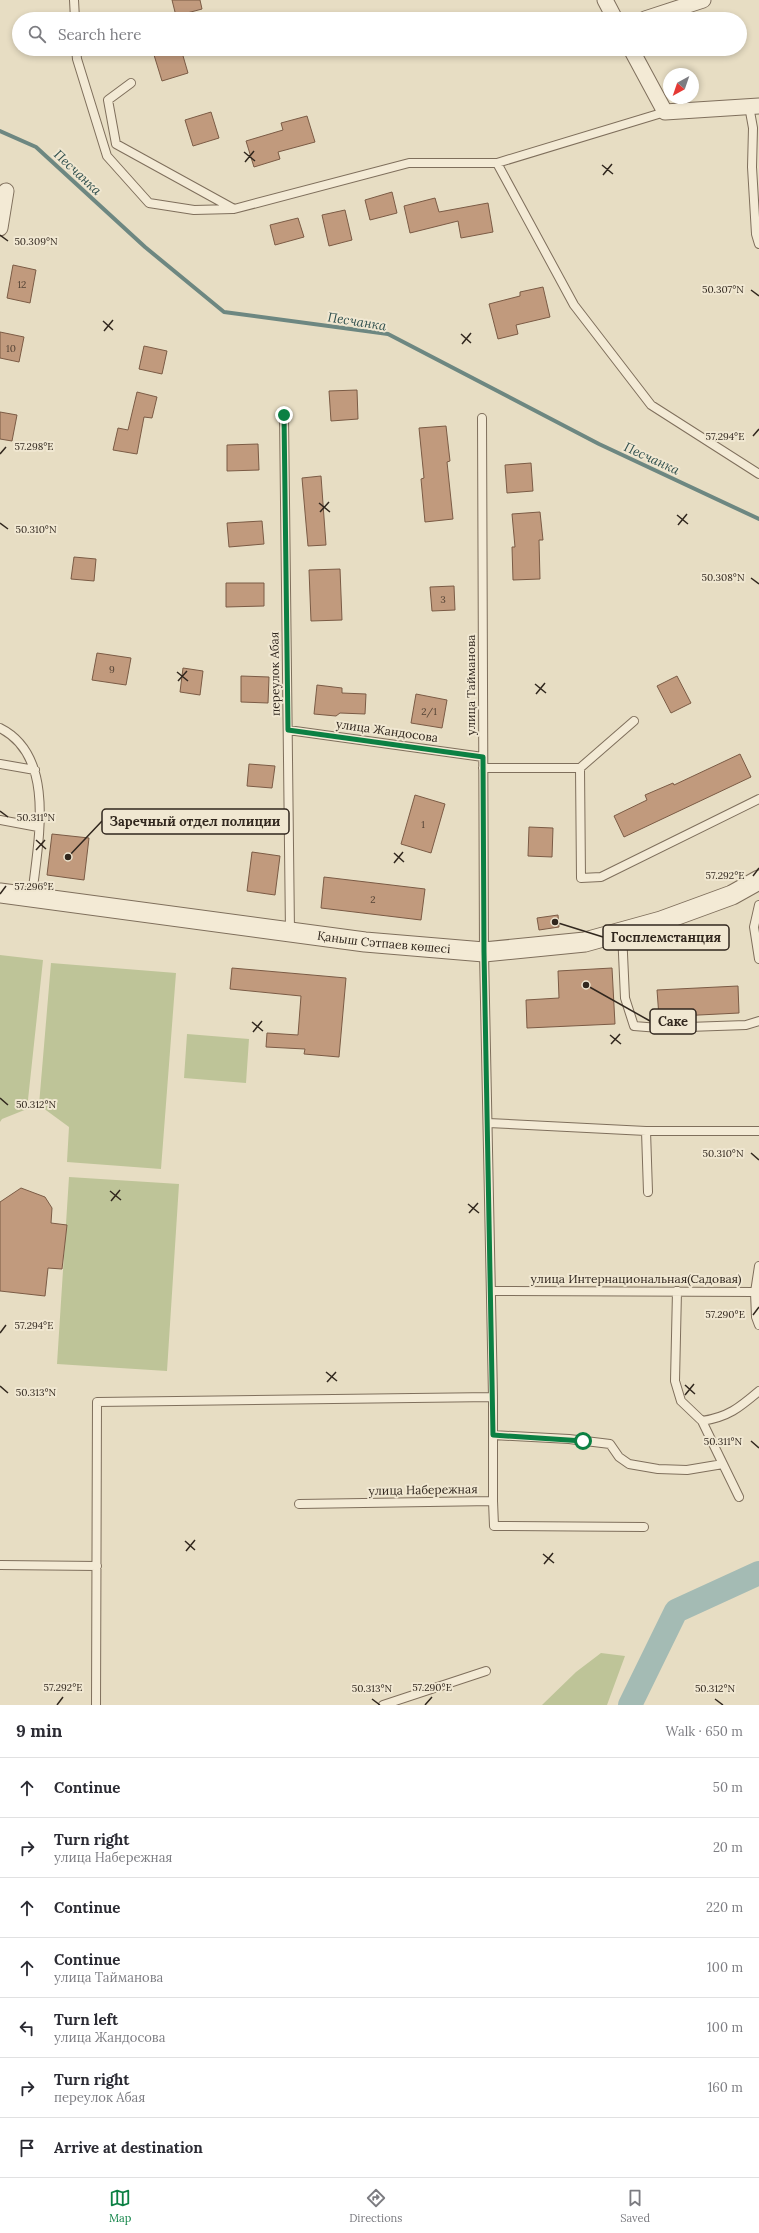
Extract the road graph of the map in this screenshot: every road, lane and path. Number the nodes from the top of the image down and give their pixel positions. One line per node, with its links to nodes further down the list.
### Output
1 (74, 0): 4 (lane)
2 (605, 0): 5 (street)
3 (703, 0): 6 (street)
4 (75, 12)
5 (611, 12)
6 (666, 12)
7 (77, 56): 14 (lane)
8 (635, 56): 11 (street)
9 (131, 83): 14 (lane)
10 (754, 106): 11 (street); 16 (lane)
11 (665, 112): 12 (lane)
12 (497, 163): 14 (lane); 19 (lane)
13 (6, 191): 15 (street)
14 (234, 209)
15 (0, 228)
16 (759, 244)
17 (284, 415): 22 (lane, переулок Абая)
18 (482, 418): 23 (lane, улица Тайманова)
19 (759, 474)
20 (634, 721): 26 (lane)
21 (0, 728): 27 (lane)
22 (288, 730): 23 (lane, улица Жандосова); 35 (lane, переулок Абая)
23 (483, 757): 25 (lane, улица Тайманова)
24 (0, 764): 27 (lane)
25 (483, 768): 26 (lane); 37 (lane, улица Тайманова)
26 (580, 768): 28 (lane)
27 (35, 770): 30 (lane)
28 (759, 799)
29 (0, 820): 30 (lane)
30 (38, 827): 33 (lane)
31 (759, 880): 36 (street, Қаныш Сәтпаев көшесі)
32 (0, 893): 33 (street, Қаныш Сәтпаев көшесі)
33 (32, 897): 35 (street, Қаныш Сәтпаев көшесі)
34 (759, 905): 38 (lane)
35 (290, 932): 37 (street, Қаныш Сәтпаев көшесі)
36 (622, 932): 37 (street, Қаныш Сәтпаев көшесі); 39 (lane)
37 (484, 952): 40 (lane, улица Тайманова)
38 (759, 959)
39 (759, 1021)
40 (488, 1123): 41 (lane); 45 (lane, улица Набережная)
41 (646, 1131): 42 (lane); 43 (lane)
42 (759, 1131)
43 (648, 1192)
44 (759, 1266): 47 (lane, улица Интернациональная(Садовая))
45 (491, 1291): 46 (lane, улица Интернациональная(Садовая)); 50 (lane, улица Набережная)
46 (677, 1291): 47 (lane, улица Интернациональная(Садовая)); 51 (lane)
47 (755, 1292): 48 (lane)
48 (759, 1325)
49 (759, 1391): 51 (lane)
50 (494, 1397): 52 (lane, улица Набережная); 59 (lane)
51 (702, 1421): 53 (lane)
52 (493, 1435): 53 (lane); 55 (lane, улица Набережная)
53 (723, 1464): 54 (lane)
54 (739, 1497)
55 (493, 1501): 56 (lane, улица Набережная); 57 (lane)
56 (299, 1504)
57 (644, 1527)
58 (0, 1565): 59 (lane)
59 (97, 1566): 61 (lane)
60 (486, 1671): 62 (lane)
61 (96, 1705)
62 (383, 1705)

